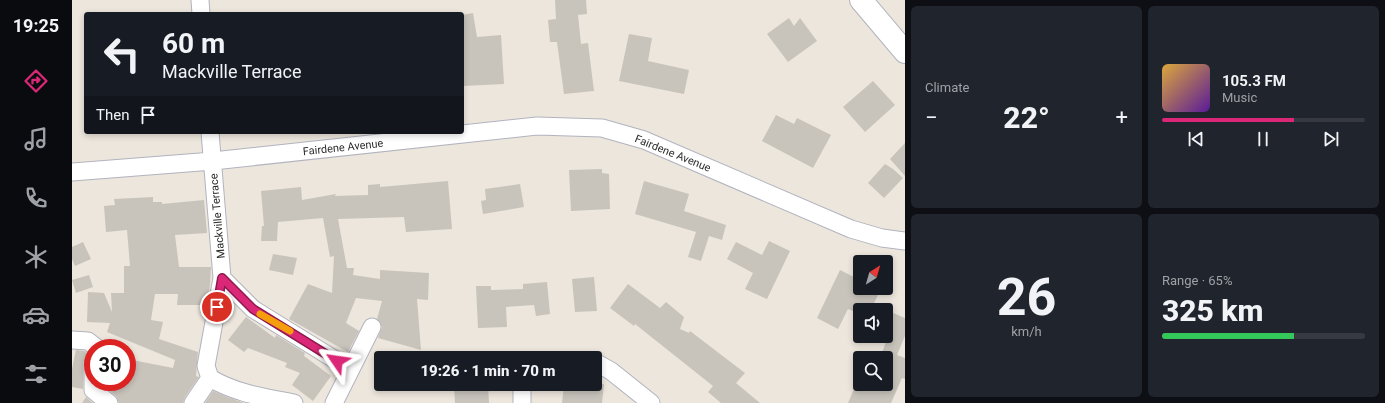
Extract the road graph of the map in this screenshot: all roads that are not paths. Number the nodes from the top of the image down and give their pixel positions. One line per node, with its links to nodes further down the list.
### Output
1 (200, 0): 3 (street)
2 (861, 0): 4 (main road)
3 (201, 12)
4 (905, 52)
5 (210, 134): 8 (street, Mackville Terrace)
6 (463, 134): 8 (street, Fairdene Avenue)
7 (464, 134): 10 (street, Fairdene Avenue)
8 (212, 161): 9 (street, Fairdene Avenue); 11 (street, Mackville Terrace)
9 (72, 172)
10 (905, 241)
11 (222, 278): 16 (street); 17 (street, Mackville Terrace)
12 (372, 327): 16 (street)
13 (72, 340): 14 (street)
14 (84, 341)
15 (602, 366): 25 (street)
16 (350, 369): 23 (street)
17 (210, 378): 21 (street); 22 (street)
18 (94, 391): 20 (street)
19 (522, 391): 24 (street)
20 (108, 403)
21 (192, 403)
22 (294, 403)
23 (334, 403)
24 (522, 403)
25 (651, 403)

